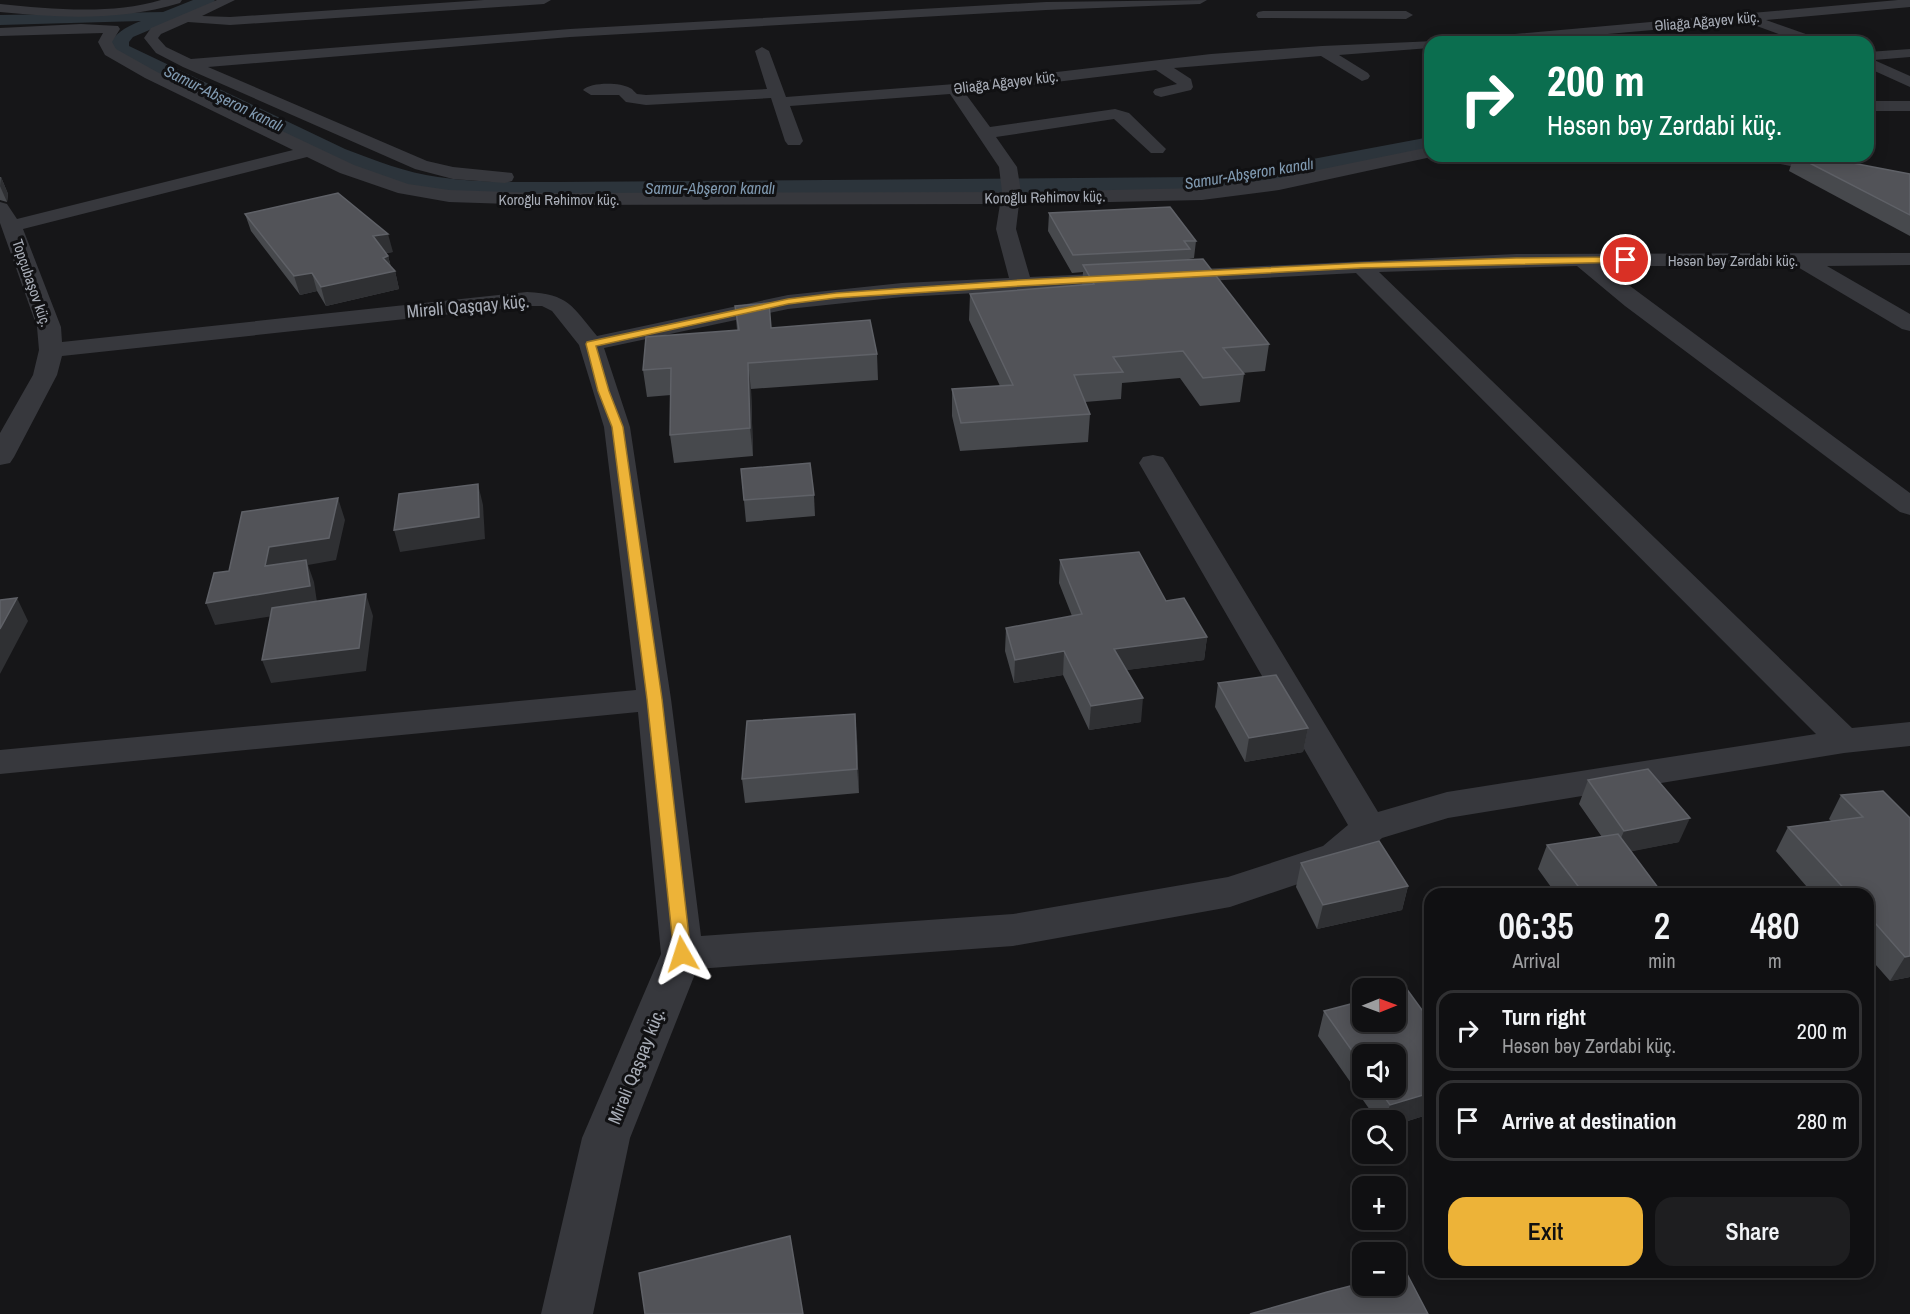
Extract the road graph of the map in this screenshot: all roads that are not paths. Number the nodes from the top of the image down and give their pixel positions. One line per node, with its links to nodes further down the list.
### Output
1 (175, 0): 7 (street)
2 (228, 0): 11 (street, Koroğlu Rəhimov küç.)
3 (544, 0): 11 (street)
4 (1200, 0): 12 (street)
5 (1372, 0): 9 (street)
6 (1910, 3): 10 (street, Əliağa Ağayev küç.)
7 (0, 8)
8 (684, 8): 12 (street)
9 (1263, 15)
10 (1749, 18): 14 (street, Əliağa Ağayev küç.); 15 (street)
11 (183, 19): 21 (street, Koroğlu Rəhimov küç.)
12 (691, 25): 21 (street)
13 (0, 32): 36 (street, Koroğlu Rəhimov küç.)
14 (1547, 36)
15 (1798, 36)
16 (1424, 44): 17 (street, Əliağa Ağayev küç.)
17 (1322, 50): 22 (street, Əliağa Ağayev küç.); 24 (street)
18 (762, 51): 29 (street)
19 (1910, 53): 20 (street)
20 (1874, 56)
21 (189, 64): 43 (street, Koroğlu Rəhimov küç.)
22 (1156, 64): 26 (street, Əliağa Ağayev küç.); 28 (street)
23 (1874, 66): 25 (street)
24 (1362, 76)
25 (1910, 82)
26 (955, 88): 29 (street, Əliağa Ağayev küç.); 32 (street)
27 (591, 90): 29 (street, Əliağa Ağayev küç.)
28 (1161, 92)
29 (778, 97): 34 (street)
30 (1874, 106): 31 (street)
31 (1910, 106)
32 (985, 133): 35 (street); 47 (street)
33 (1424, 137): 38 (street)
34 (794, 141)
35 (1157, 149)
36 (309, 151): 47 (street, Koroğlu Rəhimov küç.); 48 (street)
37 (1424, 153): 47 (street, Koroğlu Rəhimov küç.)
38 (1326, 156)
39 (1797, 162): 46 (street)
40 (1864, 162): 41 (street)
41 (1910, 171)
42 (1187, 177): 45 (street, Koroğlu Rəhimov küç.)
43 (517, 178)
44 (987, 179): 47 (street, Koroğlu Rəhimov küç.)
45 (1092, 179)
46 (1910, 184)
47 (1015, 185): 53 (street)
48 (3, 212): 56 (street, Topçubaşov küç.)
49 (1910, 259): 51 (street, Həsən bəy Zərdabi küç.)
50 (1582, 260): 51 (street, Həsən bəy Zərdabi küç.); 52 (street, Həsən bəy Zərdabi küç.); 59 (street)
51 (1802, 260): 54 (street)
52 (1361, 266): 53 (street, Həsən bəy Zərdabi küç.); 62 (street)
53 (1021, 283): 55 (street, Həsən bəy Zərdabi küç.)
54 (1910, 324)
55 (591, 344): 56 (street, Mirəli Qaşqay küç.); 60 (street, Mirəli Qaşqay küç.)
56 (51, 350): 57 (street, Topçubaşov küç.)
57 (0, 457)
58 (1153, 463): 64 (street)
59 (1910, 506)
60 (654, 699): 63 (street); 65 (street, Mirəli Qaşqay küç.)
61 (1910, 734): 62 (street)
62 (1845, 741): 64 (street)
63 (0, 762)
64 (1369, 828): 65 (street)
65 (682, 954): 66 (street, Mirəli Qaşqay küç.)
66 (567, 1314)

